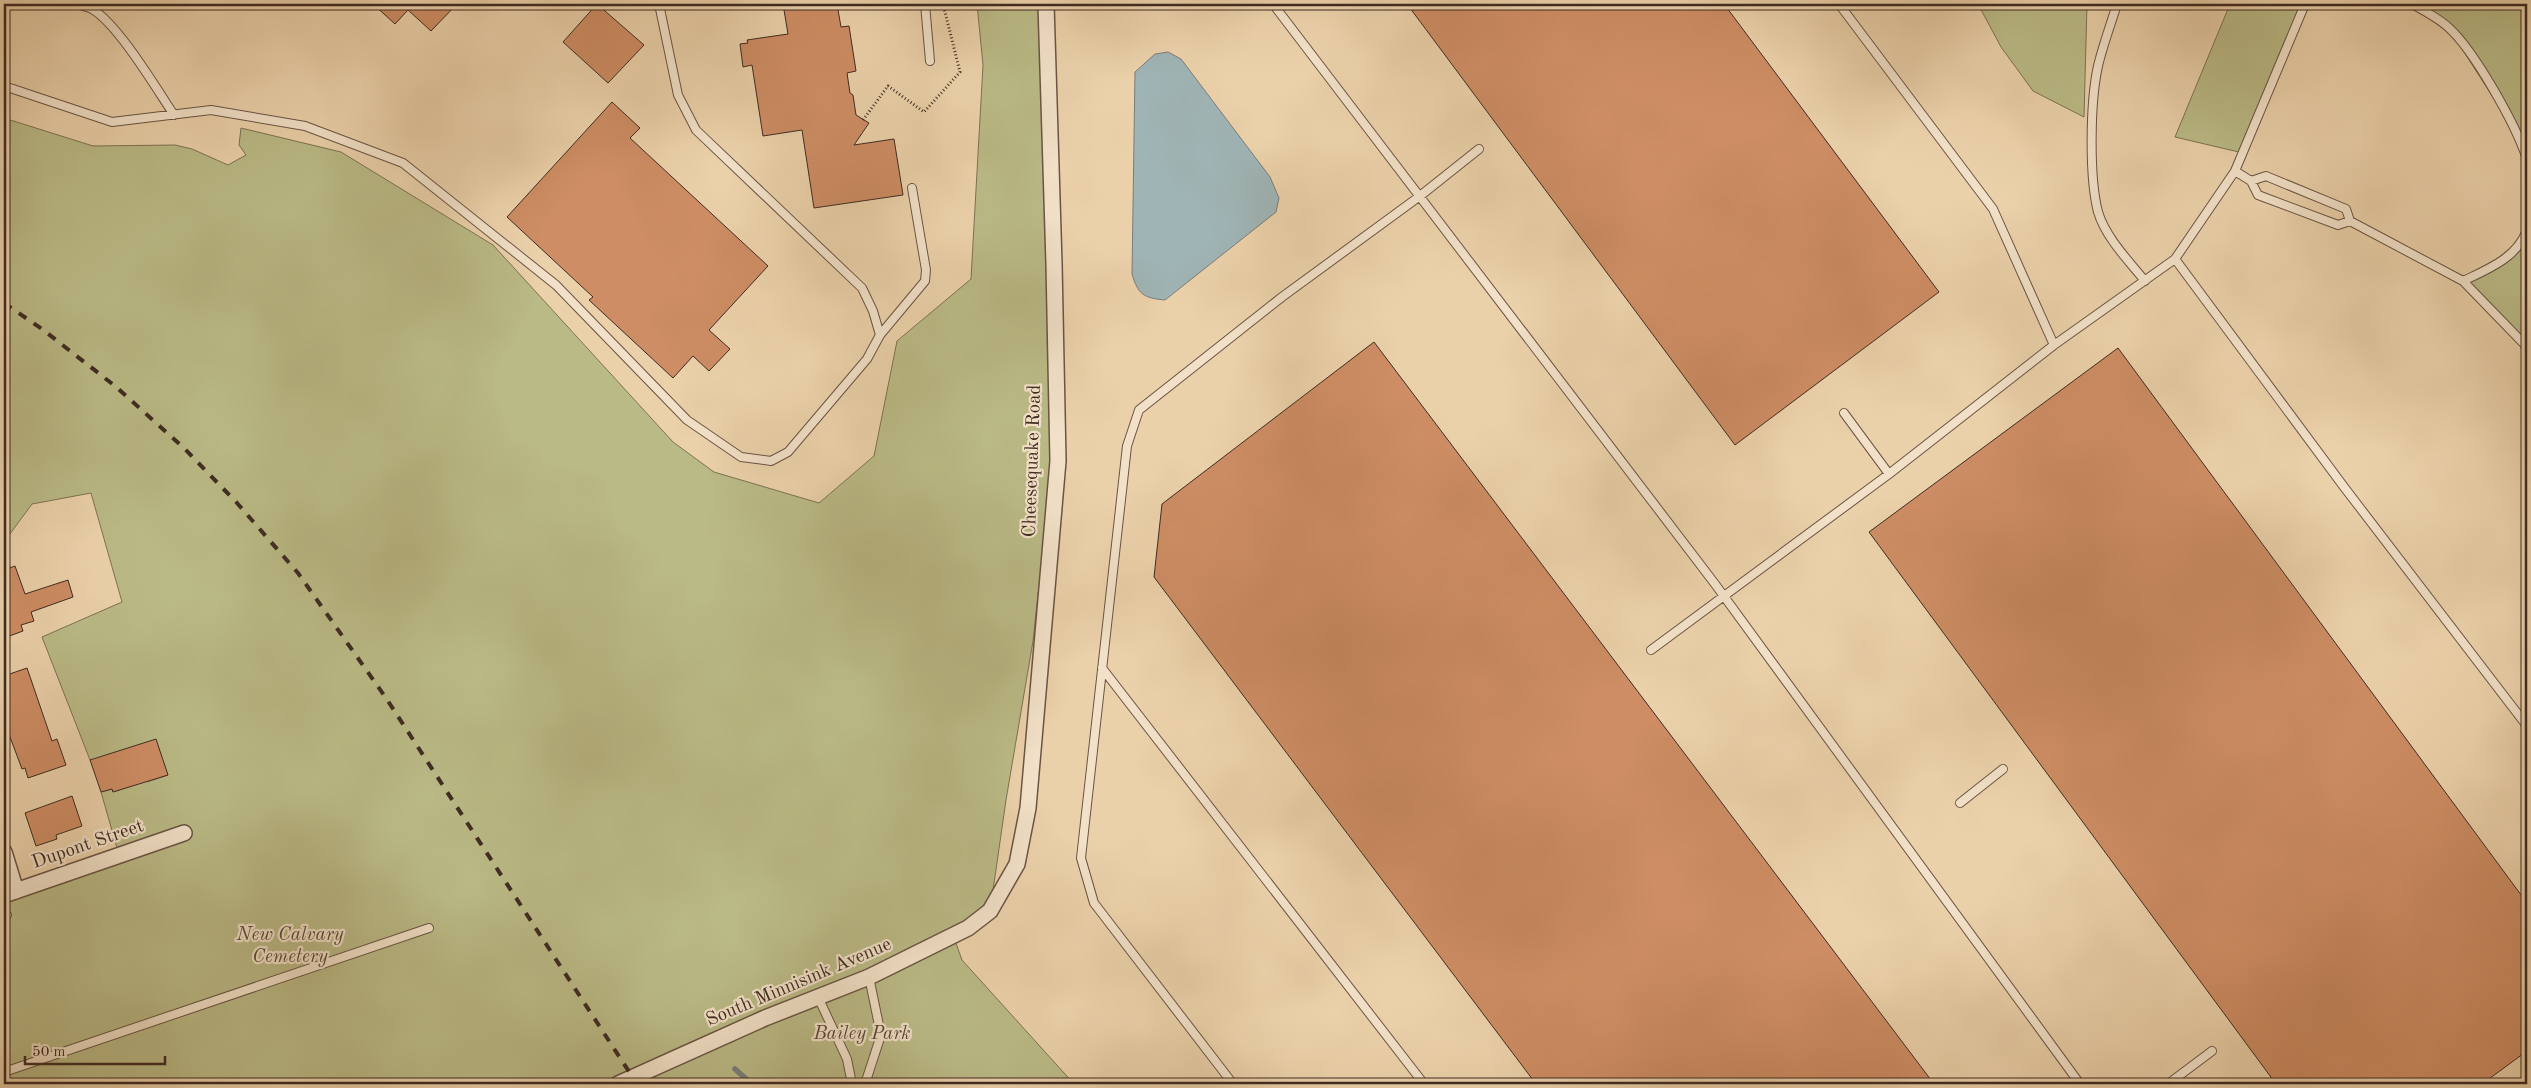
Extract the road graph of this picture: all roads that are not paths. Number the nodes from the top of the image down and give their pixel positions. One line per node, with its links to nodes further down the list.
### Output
1 (78, 4): 12 (lane)
2 (659, 4): 24 (lane)
3 (925, 4): 10 (lane)
4 (1046, 4): 38 (street, Cheesequake Road)
5 (1273, 4): 18 (lane)
6 (1839, 4): 25 (lane)
7 (2117, 4): 22 (lane)
8 (2305, 4): 15 (lane)
9 (2412, 4): 14 (lane)
10 (930, 61)
11 (4, 86): 12 (lane)
12 (174, 115): 24 (lane)
13 (1480, 149): 18 (lane)
14 (2527, 159)
15 (2235, 171): 16 (lane); 21 (lane)
16 (2252, 181): 19 (lane); 19 (lane)
17 (912, 188): 24 (lane)
18 (1420, 196): 29 (lane); 31 (lane)
19 (2350, 221): 23 (lane)
20 (2527, 230): 23 (lane)
21 (2175, 259): 22 (lane); 32 (lane)
22 (2145, 281): 25 (lane)
23 (2463, 281): 26 (lane)
24 (880, 335)
25 (2054, 345): 28 (lane)
26 (2527, 347)
27 (1844, 413): 28 (lane)
28 (1889, 474): 29 (lane)
29 (1724, 596): 30 (lane); 49 (lane)
30 (1651, 650)
31 (1102, 668): 47 (lane); 48 (lane)
32 (2527, 726)
33 (2003, 769): 34 (lane)
34 (1960, 802)
35 (184, 833): 37 (street, Dupont Street)
36 (4, 852): 37 (street)
37 (10, 893)
38 (990, 910): 40 (street, South Minnisink Avenue)
39 (429, 928): 43 (lane)
40 (869, 977): 41 (street, South Minnisink Avenue); 46 (lane)
41 (818, 998): 44 (street, South Minnisink Avenue); 45 (lane)
42 (2212, 1051): 50 (lane)
43 (4, 1072)
44 (618, 1084)
45 (852, 1084)
46 (865, 1084)
47 (1233, 1084)
48 (1424, 1084)
49 (2080, 1084)
50 (2168, 1084)

